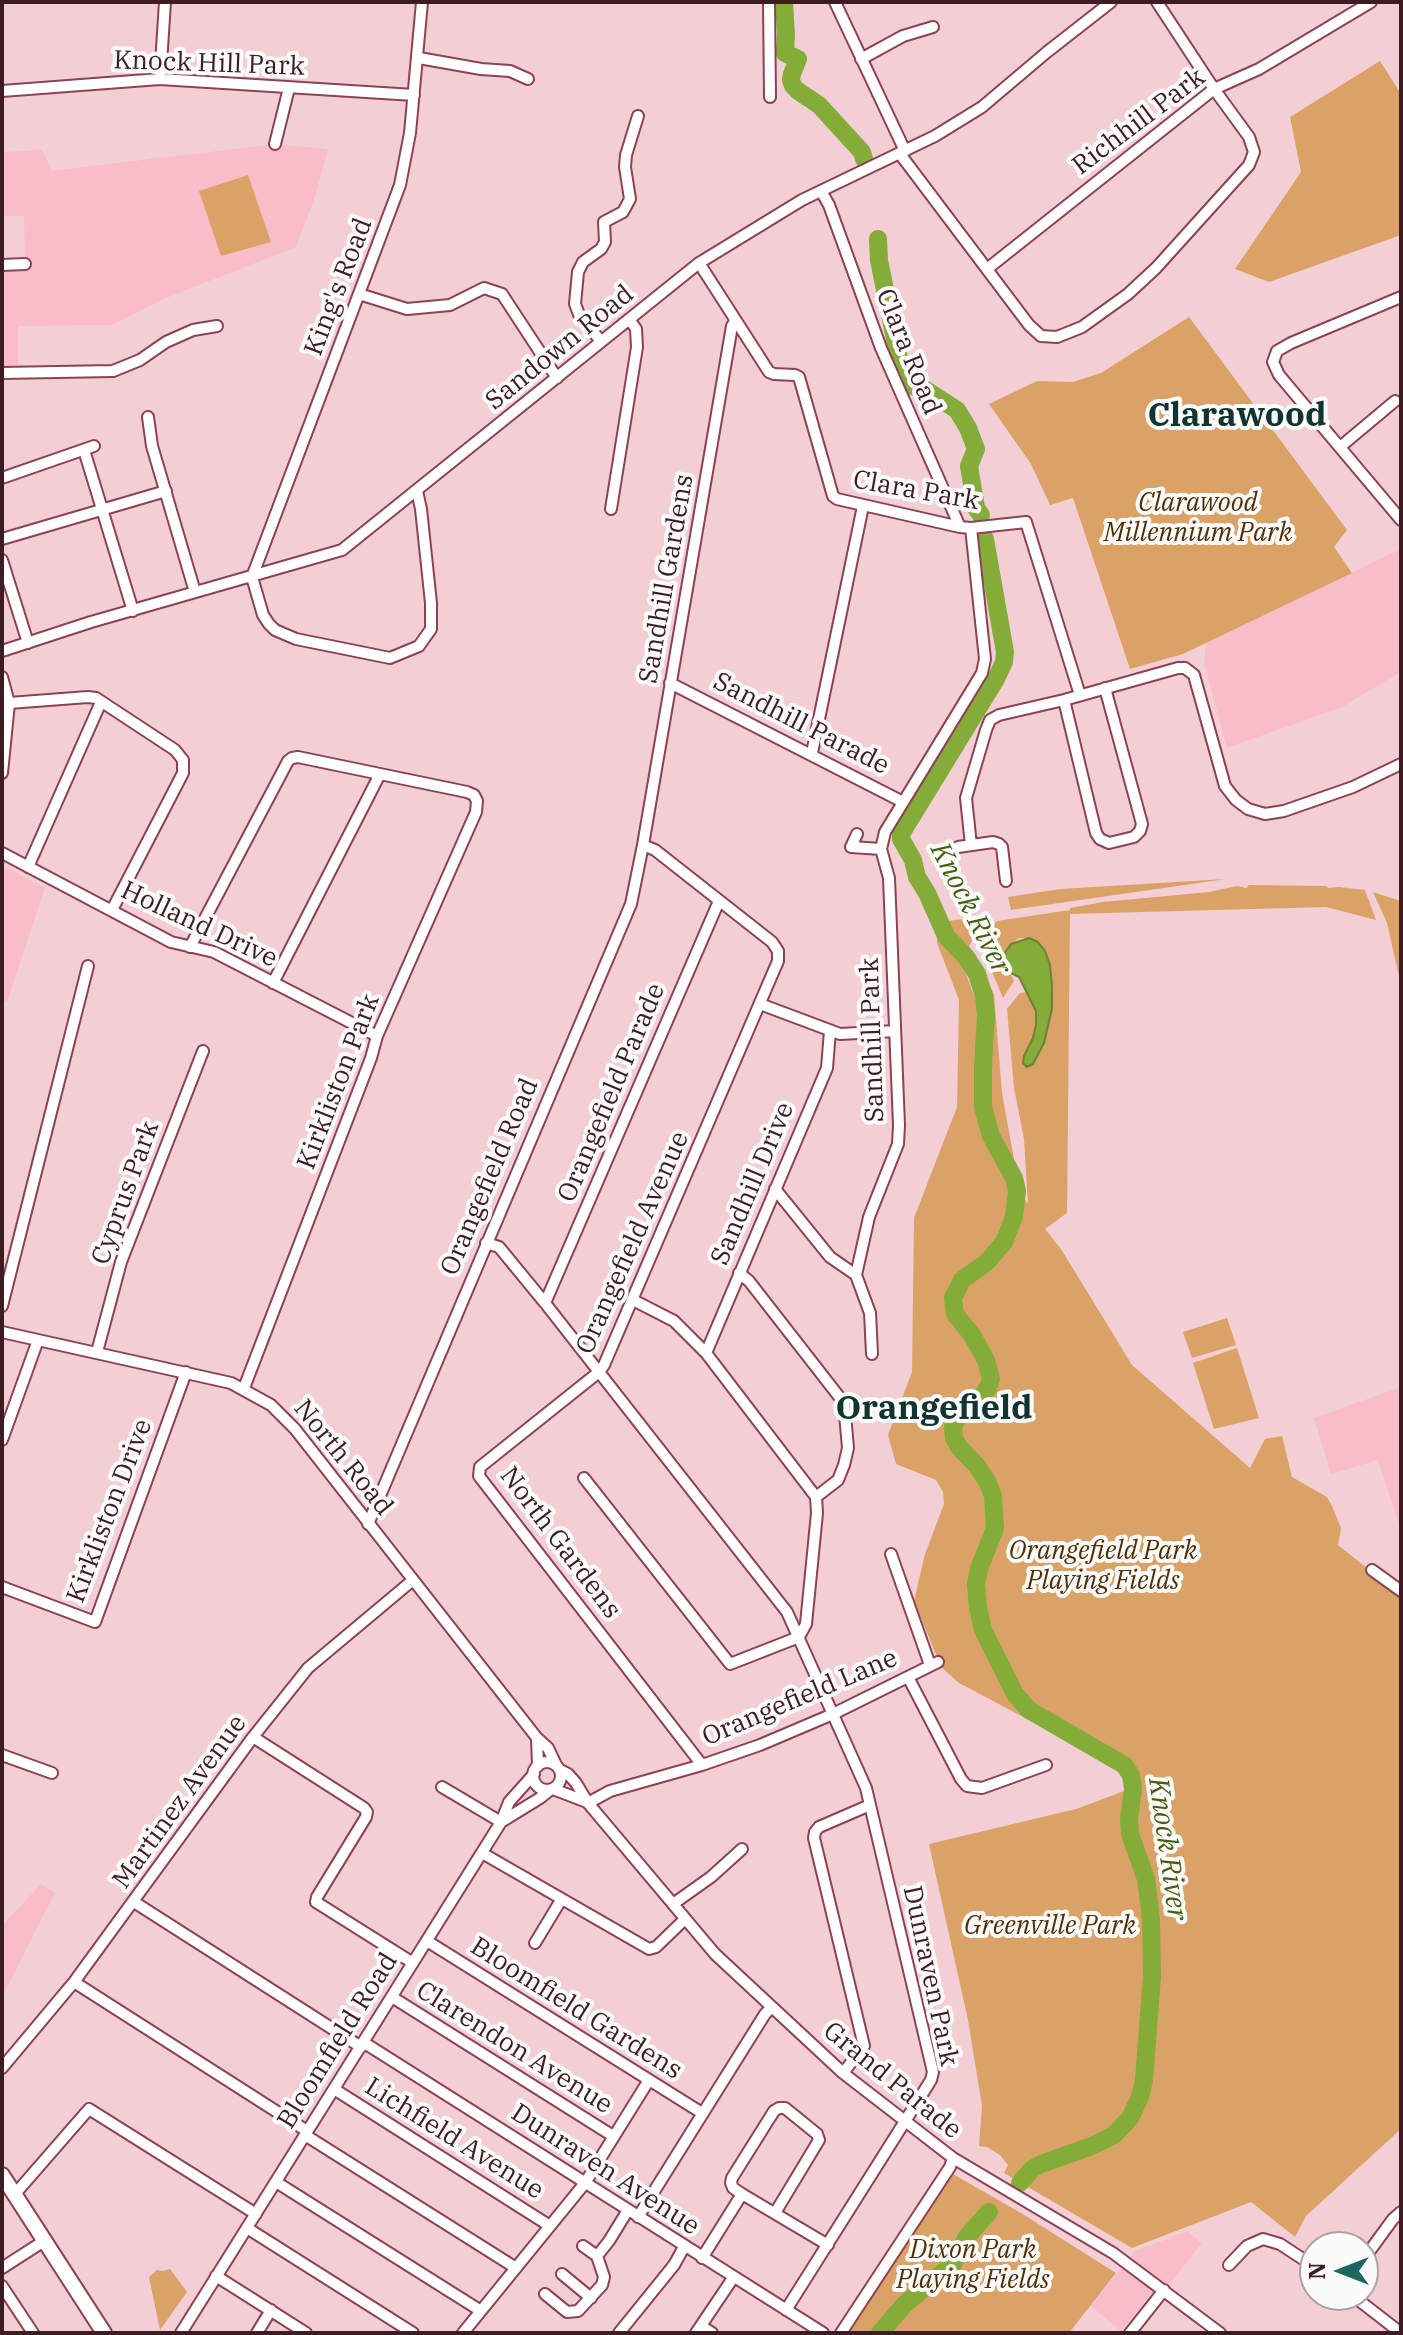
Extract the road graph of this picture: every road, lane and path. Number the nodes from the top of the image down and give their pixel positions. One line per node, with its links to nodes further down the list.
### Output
1 (165, 2): 11 (street)
2 (422, 2): 9 (street, King's Road)
3 (769, 2): 17 (street)
4 (835, 2): 10 (street)
5 (1111, 2): 20 (street, Sandown Road)
6 (1157, 2): 14 (street)
7 (1371, 2): 14 (street, Richhill Park)
8 (933, 27): 10 (street)
9 (419, 58): 12 (street); 16 (street, King's Road)
10 (861, 59): 20 (street)
11 (160, 79): 13 (street, Knock Hill Park); 15 (street, Knock Hill Park)
12 (528, 79)
13 (289, 88): 16 (street, Knock Hill Park); 19 (street)
14 (1214, 89): 25 (street, Richhill Park); 25 (street)
15 (2, 91)
16 (414, 95): 26 (street, King's Road)
17 (770, 97)
18 (638, 116): 31 (street)
19 (275, 144)
20 (903, 153): 21 (street, Sandown Road); 25 (street)
21 (821, 191): 22 (street, Sandown Road); 44 (street, Clara Road)
22 (699, 263): 28 (street, Sandown Road); 29 (street, Clara Park)
23 (25, 264): 24 (street)
24 (2, 265)
25 (987, 269)
26 (359, 294): 33 (street); 47 (street, King's Road)
27 (1401, 297): 36 (street)
28 (629, 319): 31 (street, Sandown Road); 41 (street)
29 (735, 321): 40 (street, Clara Park); 53 (street, Sandhill Gardens)
30 (217, 326): 32 (street)
31 (601, 341): 33 (street, Sandown Road)
32 (2, 373)
33 (557, 378): 39 (street, Sandown Road)
34 (1395, 401): 36 (street)
35 (148, 417): 38 (street)
36 (1340, 447): 43 (street)
37 (2, 478): 42 (street)
38 (166, 491): 42 (street); 48 (street)
39 (417, 491): 47 (street, Sandown Road); 47 (street)
40 (863, 506): 44 (street, Clara Park); 59 (street)
41 (611, 509)
42 (103, 511): 45 (street); 49 (street)
43 (1401, 520)
44 (966, 528): 55 (street, Clara Park); 63 (street, Sandhill Parade)
45 (2, 539)
46 (2, 560): 50 (street)
47 (252, 577): 48 (street, Sandown Road)
48 (195, 592): 49 (street, Sandown Road)
49 (133, 611): 50 (street, Sandown Road)
50 (28, 643): 51 (street, Sandown Road)
51 (2, 651)
52 (2, 677): 58 (street)
53 (670, 683): 59 (street, Sandhill Parade); 65 (street, Sandhill Gardens)
54 (1105, 688): 55 (street); 56 (street); 60 (street)
55 (1080, 695): 56 (street)
56 (1064, 700): 66 (street)
57 (101, 702): 58 (street); 70 (street); 73 (street)
58 (9, 703): 61 (street)
59 (812, 753): 63 (street, Sandhill Parade)
60 (1401, 764)
61 (2, 773)
62 (380, 774): 74 (street); 76 (street); 80 (street, Kirkliston Park)
63 (903, 802): 68 (street)
64 (857, 834): 68 (street)
65 (643, 845): 72 (street, Orangefield Avenue); 83 (street, Orangefield Road)
66 (971, 845): 67 (street); 71 (street)
67 (958, 847)
68 (881, 849): 79 (street, Sandhill Park)
69 (2, 853): 70 (street, Holland Drive)
70 (28, 867): 73 (street, Holland Drive)
71 (1006, 881)
72 (719, 901): 77 (street, Orangefield Avenue); 87 (street, Orangefield Parade)
73 (112, 910): 74 (street, Holland Drive)
74 (190, 947): 76 (street, Holland Drive)
75 (88, 966): 88 (street)
76 (273, 983): 80 (street, Holland Drive)
77 (760, 1004): 78 (street); 86 (street, Orangefield Avenue)
78 (830, 1031): 79 (street); 82 (street, Sandhill Drive)
79 (895, 1031): 85 (street, Sandhill Park)
80 (377, 1036): 96 (street, Kirkliston Park)
81 (203, 1051): 91 (street, Cyprus Park)
82 (775, 1189): 84 (street, Sandhill Drive); 85 (street)
83 (486, 1243): 87 (street); 100 (street, Orangefield Road)
84 (739, 1273): 92 (street, Sandhill Drive); 99 (street)
85 (856, 1275): 93 (street)
86 (633, 1300): 92 (street); 95 (street, Orangefield Avenue)
87 (545, 1303): 95 (street)
88 (2, 1306)
89 (2, 1332): 90 (street, North Road)
90 (38, 1340): 91 (street, North Road); 97 (street)
91 (97, 1352): 94 (street, North Road)
92 (706, 1353): 99 (street)
93 (872, 1354)
94 (186, 1372): 96 (street, North Road); 104 (street, Kirkliston Drive)
95 (599, 1372): 106 (street, Orangefield Avenue); 112 (street, North Gardens)
96 (244, 1388): 100 (street, North Road)
97 (2, 1440)
98 (584, 1478): 106 (street)
99 (816, 1497): 106 (street)
100 (368, 1524): 103 (street, North Road)
101 (891, 1554): 107 (street, Orangefield Lane)
102 (1372, 1570): 105 (street)
103 (413, 1580): 109 (street, Martinez Avenue); 110 (street, North Road)
104 (2, 1587)
105 (1401, 1591)
106 (799, 1637): 108 (street, Orangefield Avenue)
107 (908, 1677): 108 (street, Orangefield Lane); 113 (street)
108 (833, 1714): 112 (street, Orangefield Lane); 120 (street, Dunraven Park)
109 (253, 1737): 125 (street, Martinez Avenue); 130 (street)
110 (537, 1738): 114 (street, North Road); 115 (street)
111 (2, 1755): 116 (street)
112 (702, 1765): 119 (street, Orangefield Lane)
113 (1046, 1765)
114 (558, 1767): 115 (street); 118 (street); 119 (street, Grand Parade)
115 (536, 1770): 118 (street); 121 (street, Bloomfield Road)
116 (52, 1773)
117 (442, 1787): 121 (street)
118 (551, 1789): 119 (street, Grand Parade); 121 (street)
119 (588, 1803): 126 (street, Grand Parade)
120 (870, 1805): 136 (street); 140 (street, Dunraven Park)
121 (501, 1822): 123 (street, Bloomfield Road)
122 (742, 1849): 126 (street)
123 (482, 1853): 124 (street); 128 (street, Bloomfield Road)
124 (561, 1900): 127 (street); 129 (street)
125 (134, 1902): 131 (street, Martinez Avenue); 134 (street, Dunraven Avenue)
126 (673, 1904): 127 (street, Grand Parade)
127 (684, 1920): 133 (street, Grand Parade)
128 (427, 1941): 130 (street, Bloomfield Road); 137 (street, Bloomfield Gardens)
129 (535, 1943)
130 (413, 1963): 132 (street, Bloomfield Road)
131 (74, 1982): 135 (street, Martinez Avenue); 141 (street)
132 (392, 1997): 134 (street, Bloomfield Road); 142 (street, Clarendon Avenue)
133 (772, 2007): 136 (street, Grand Parade); 139 (street)
134 (362, 2044): 138 (street, Bloomfield Road); 146 (street, Dunraven Avenue)
135 (2, 2068)
136 (843, 2073): 140 (street, Grand Parade)
137 (649, 2080): 139 (street, Bloomfield Gardens); 142 (street)
138 (334, 2089): 141 (street, Bloomfield Road); 154 (street, Lichfield Avenue)
139 (702, 2113): 153 (street)
140 (905, 2122): 143 (street, Grand Parade); 158 (street, Dunraven Park)
141 (306, 2133): 145 (street, Bloomfield Road); 165 (street)
142 (613, 2136): 146 (street)
143 (953, 2158): 171 (street, Grand Parade); 189 (street)
144 (2, 2175): 147 (main road)
145 (276, 2182): 152 (street, Bloomfield Road); 176 (street)
146 (585, 2183): 149 (street, Dunraven Avenue); 154 (street)
147 (15, 2194): 152 (street); 157 (main road)
148 (742, 2194): 151 (street); 151 (street); 163 (street)
149 (628, 2210): 153 (street, Dunraven Avenue); 161 (street)
150 (1401, 2212): 156 (street)
151 (775, 2213): 158 (street)
152 (256, 2214): 155 (street, Bloomfield Road)
153 (638, 2217): 160 (street, Dunraven Avenue)
154 (550, 2226): 165 (street)
155 (247, 2228): 168 (street, Bloomfield Road); 184 (street)
156 (1379, 2238)
157 (44, 2241): 164 (street); 180 (main road)
158 (828, 2245): 175 (street, Dunraven Park)
159 (583, 2246): 161 (street)
160 (684, 2247): 163 (street, Dunraven Avenue); 186 (street)
161 (597, 2256): 173 (street)
162 (1299, 2256): 166 (street)
163 (702, 2258): 169 (street, Dunraven Avenue)
164 (2, 2268)
165 (516, 2268): 176 (street)
166 (1245, 2268)
167 (562, 2274): 173 (street)
168 (216, 2276): 174 (street); 181 (street, Bloomfield Road)
169 (733, 2278): 175 (street, Dunraven Avenue); 178 (street)
170 (2, 2286): 179 (street)
171 (1164, 2290): 190 (street); 191 (street, Grand Parade)
172 (545, 2294): 173 (street)
173 (591, 2298)
174 (271, 2310): 182 (street); 183 (street)
175 (786, 2310): 188 (street, Dunraven Avenue)
176 (481, 2311): 185 (street)
177 (1373, 2311): 192 (street)
178 (699, 2330): 187 (street)
179 (33, 2333)
180 (104, 2333)
181 (181, 2333)
182 (257, 2333)
183 (306, 2333)
184 (413, 2333)
185 (463, 2333)
186 (619, 2333)
187 (712, 2333)
188 (823, 2333)
189 (841, 2333)
190 (1130, 2333)
191 (1220, 2333)
192 (1401, 2333)

